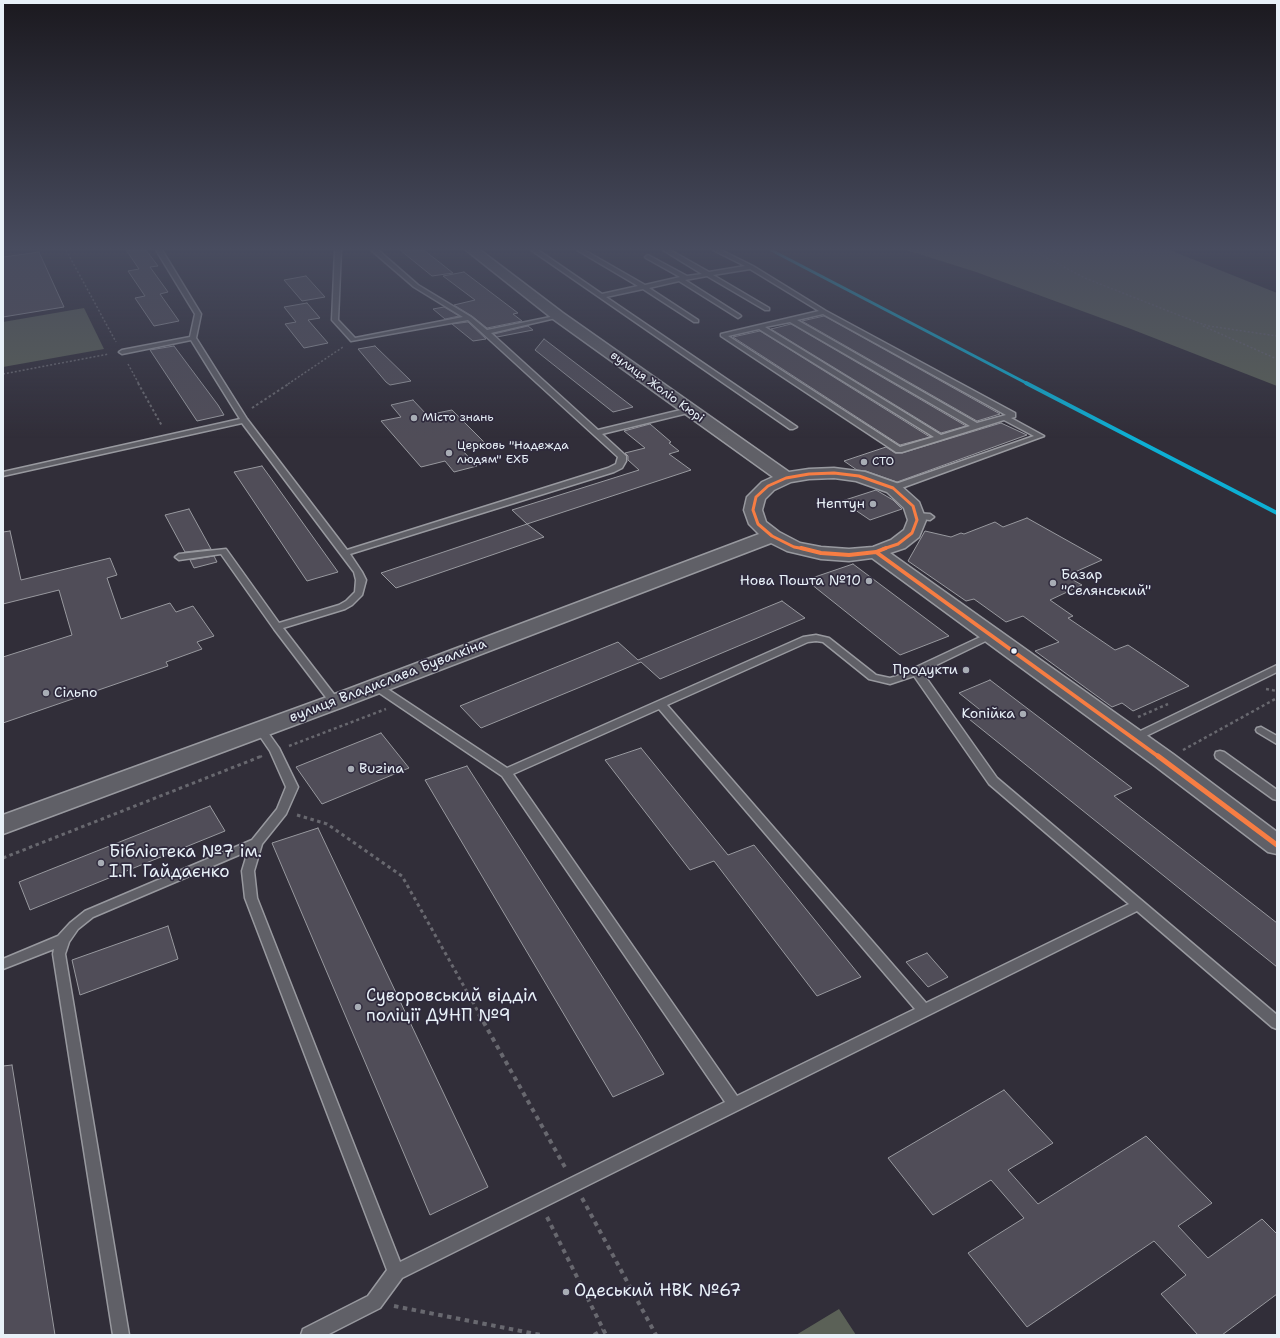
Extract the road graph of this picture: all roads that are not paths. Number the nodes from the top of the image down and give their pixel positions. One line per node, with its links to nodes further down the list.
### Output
1 (197, 312): 17 (lane)
2 (335, 312): 12 (lane)
3 (460, 312): 12 (lane)
4 (553, 312): 10 (street, вулиця Жоліо Кюрі)
5 (624, 312): 22 (lane)
6 (683, 312): 14 (lane)
7 (733, 312): 11 (lane)
8 (822, 312): 13 (lane)
9 (824, 312): 20 (lane)
10 (558, 316): 16 (lane); 19 (street, вулиця Жоліо Кюрі)
11 (738, 316)
12 (469, 318): 16 (lane)
13 (792, 320): 15 (lane); 23 (lane)
14 (696, 321)
15 (760, 327): 25 (lane); 25 (lane)
16 (486, 332): 24 (lane)
17 (192, 338): 18 (lane); 21 (lane)
18 (122, 352)
19 (689, 410): 24 (lane); 27 (street, вулиця Жоліо Кюрі)
20 (1004, 417): 23 (lane); 28 (lane)
21 (243, 418): 26 (lane); 31 (lane)
22 (793, 426)
23 (976, 426): 25 (lane)
24 (596, 433): 31 (lane)
25 (939, 437)
26 (3, 474)
27 (786, 478): 28 (street); 29 (street)
28 (893, 488): 30 (street)
29 (772, 536): 30 (street); 37 (street, вулиця Владислава Бувалкіна)
30 (876, 552): 34 (street)
31 (345, 553): 33 (lane)
32 (179, 557): 33 (lane)
33 (277, 627): 38 (lane)
34 (991, 635): 36 (lane); 42 (street)
35 (1277, 668): 42 (lane)
36 (916, 671): 39 (lane); 50 (lane)
37 (376, 686): 38 (street, вулиця Владислава Бувалкіна); 45 (lane)
38 (335, 702): 40 (street, вулиця Владислава Бувалкіна)
39 (660, 704): 45 (lane); 53 (lane)
40 (260, 729): 47 (street, вулиця Владислава Бувалкіна); 48 (lane)
41 (1261, 730): 43 (lane)
42 (1134, 738): 49 (street)
43 (1277, 741)
44 (1220, 756): 46 (lane)
45 (506, 773): 55 (lane)
46 (1277, 796)
47 (3, 826)
48 (256, 843): 51 (lane); 56 (lane)
49 (1277, 844)
50 (1138, 904): 53 (lane); 54 (lane)
51 (63, 940): 52 (lane); 57 (lane)
52 (3, 964)
53 (924, 1010): 55 (lane)
54 (1277, 1023)
55 (735, 1105): 56 (lane)
56 (396, 1272): 58 (lane)
57 (121, 1335)
58 (309, 1335)

